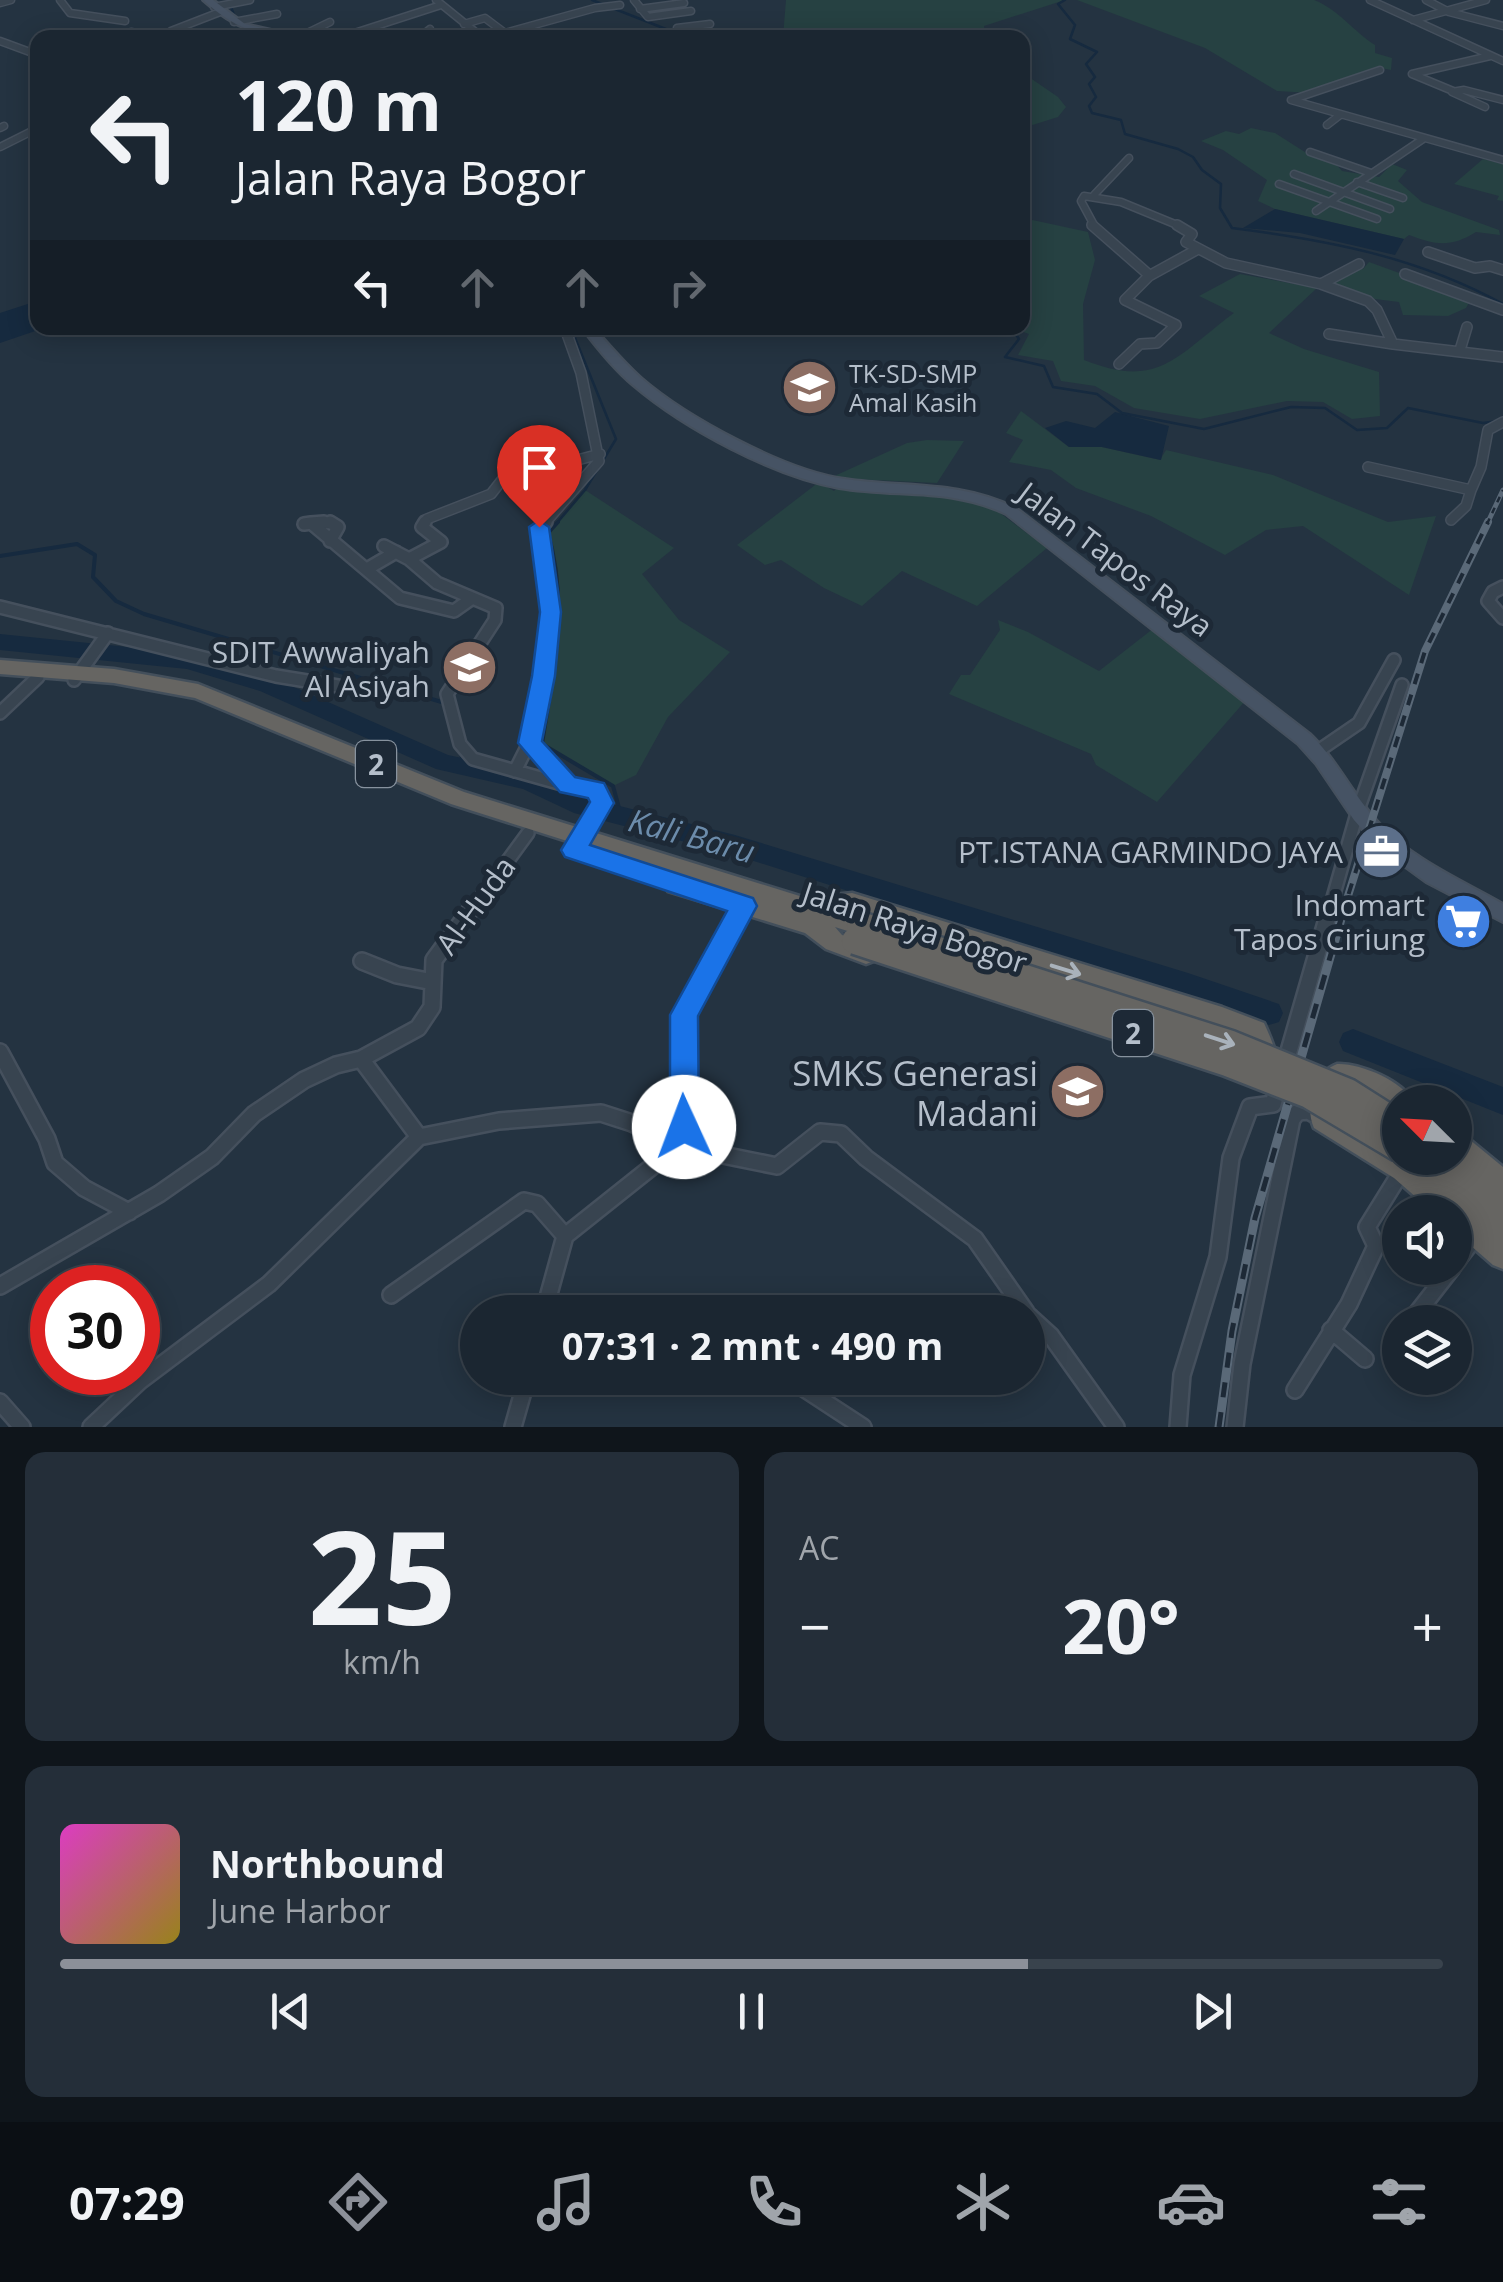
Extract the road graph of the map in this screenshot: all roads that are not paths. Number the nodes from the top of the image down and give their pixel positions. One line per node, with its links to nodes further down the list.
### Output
1 (11, 0): 11 (street)
2 (60, 0): 21 (street)
3 (250, 0): 13 (street)
4 (634, 0): 14 (street)
5 (1370, 0): 20 (street)
6 (1410, 0): 16 (street)
7 (1426, 0): 17 (street)
8 (1486, 0): 17 (street)
9 (683, 1): 14 (street); 15 (street)
10 (439, 2): 24 (street); 30 (street)
11 (0, 3)
12 (620, 5): 33 (street)
13 (220, 6): 22 (main road); 27 (street)
14 (640, 9): 15 (street)
15 (690, 12): 19 (street)
16 (1438, 12): 17 (street); 20 (street)
17 (1449, 12): 26 (street)
18 (277, 14): 22 (street)
19 (696, 19)
20 (1413, 20): 37 (street)
21 (125, 21)
22 (238, 21): 28 (main road)
23 (330, 22): 29 (street)
24 (464, 24): 31 (street); 32 (street)
25 (710, 24): 34 (street)
26 (1503, 26)
27 (175, 30)
28 (276, 30)
29 (314, 30)
30 (361, 30)
31 (475, 30)
32 (501, 30)
33 (522, 30)
34 (677, 30)
35 (0, 41): 36 (street)
36 (30, 52)
37 (1492, 55): 38 (street); 40 (street)
38 (1503, 60)
39 (1380, 70): 43 (street)
40 (1453, 92): 41 (street); 42 (street)
41 (1503, 100)
42 (1484, 107)
43 (1340, 115): 44 (street); 45 (street)
44 (1327, 125)
45 (1377, 126): 47 (street); 48 (street)
46 (30, 132): 49 (street)
47 (1366, 133)
48 (1423, 139): 52 (street); 54 (street)
49 (0, 146)
50 (1310, 152): 54 (street)
51 (1129, 158): 58 (street)
52 (1503, 160)
53 (1305, 168): 55 (street)
54 (1371, 172): 56 (street)
55 (1294, 174): 57 (street); 60 (street)
56 (1357, 182): 57 (street); 59 (street)
57 (1342, 192): 60 (street); 61 (street)
58 (1094, 195): 64 (street); 68 (street)
59 (1402, 198)
60 (1329, 202): 62 (street); 63 (street)
61 (1390, 209)
62 (1316, 211)
63 (1377, 220)
64 (1198, 250): 68 (street); 70 (street)
65 (1428, 252): 67 (street)
66 (1359, 264): 70 (street)
67 (1503, 270)
68 (1148, 274): 79 (street)
69 (1404, 274): 71 (street)
70 (1321, 284): 76 (street)
71 (1503, 310)
72 (1468, 327): 77 (street)
73 (1329, 334): 76 (street)
74 (580, 335): 81 (street)
75 (586, 335): 102 (main road, Jalan Tapos Raya)
76 (1393, 344): 77 (street)
77 (1460, 350): 78 (street)
78 (1503, 357)
79 (1119, 364)
80 (1503, 422): 83 (street)
81 (600, 454): 86 (street); 101 (street)
82 (1368, 467): 83 (street)
83 (1471, 490): 84 (street)
84 (1451, 520)
85 (307, 523): 87 (street)
86 (409, 559): 87 (street); 89 (street)
87 (367, 569): 89 (street)
88 (1503, 588): 91 (street)
89 (471, 599): 103 (street)
90 (0, 606): 92 (street)
91 (1503, 618)
92 (106, 636): 95 (street); 99 (street)
93 (1394, 660): 102 (street)
94 (0, 667): 95 (highway, Jalan Raya Bogor / 2)
95 (79, 672): 97 (highway, Jalan Raya Bogor / 2); 106 (highway, Jalan Raya Bogor / 2); 107 (highway, Jalan Raya Bogor / 2)
96 (0, 674): 97 (highway, Jalan Raya Bogor / 2)
97 (38, 678): 100 (street)
98 (1402, 684): 105 (street)
99 (338, 686)
100 (0, 714)
101 (530, 743): 103 (street); 104 (street)
102 (1318, 751): 105 (main road, Jalan Tapos Raya)
103 (514, 771): 104 (street)
104 (568, 786): 107 (street)
105 (1358, 810): 109 (main road, Jalan Tapos Raya); 118 (street)
106 (528, 834): 107 (highway, Jalan Raya Bogor / 2); 113 (street, Al-Huda)
107 (581, 837): 108 (highway, Jalan Raya Bogor / 2)
108 (757, 904): 110 (highway, Jalan Raya Bogor / 2); 123 (street)
109 (1503, 914)
110 (809, 917): 111 (highway, Jalan Raya Bogor / 2); 116 (highway); 116 (highway, one-way to 116)
111 (857, 933): 119 (highway, Jalan Raya Bogor / 2, one-way to 119, bridge); 122 (highway, Jalan Raya Bogor / 2, bridge)
112 (362, 962): 113 (street)
113 (433, 982): 115 (street, Al-Huda)
114 (0, 1052): 133 (street)
115 (360, 1060): 121 (street); 133 (street, Al-Huda)
116 (1248, 1084): 118 (street)
117 (1382, 1092): 120 (highway)
118 (1276, 1094): 155 (street)
119 (1382, 1114)
120 (1323, 1119): 124 (highway); 156 (street)
121 (419, 1137): 123 (street); 151 (street)
122 (1382, 1141)
123 (678, 1146): 134 (street); 141 (street)
124 (1382, 1147)
125 (1472, 1158): 130 (highway)
126 (1396, 1175): 143 (street)
127 (1420, 1175): 131 (highway)
128 (1424, 1175): 135 (highway, Jalan Raya Bogor / 2)
129 (1464, 1175): 132 (highway)
130 (1503, 1184)
131 (1437, 1195)
132 (1503, 1207)
133 (129, 1212): 138 (street, Al-Huda)
134 (565, 1236): 139 (street); 140 (street)
135 (1490, 1236): 136 (highway)
136 (1503, 1256)
137 (1438, 1285): 142 (street)
138 (0, 1286)
139 (391, 1295)
140 (549, 1295)
141 (1013, 1295)
142 (1423, 1305)
143 (1332, 1330): 145 (street); 146 (street)
144 (1045, 1331): 154 (street)
145 (1366, 1359)
146 (1295, 1390)
147 (522, 1395): 152 (street)
148 (814, 1395): 153 (street)
149 (0, 1402): 150 (street)
150 (22, 1427)
151 (91, 1427)
152 (514, 1427)
153 (863, 1427)
154 (1116, 1427)
155 (1178, 1427)
156 (1235, 1427)

